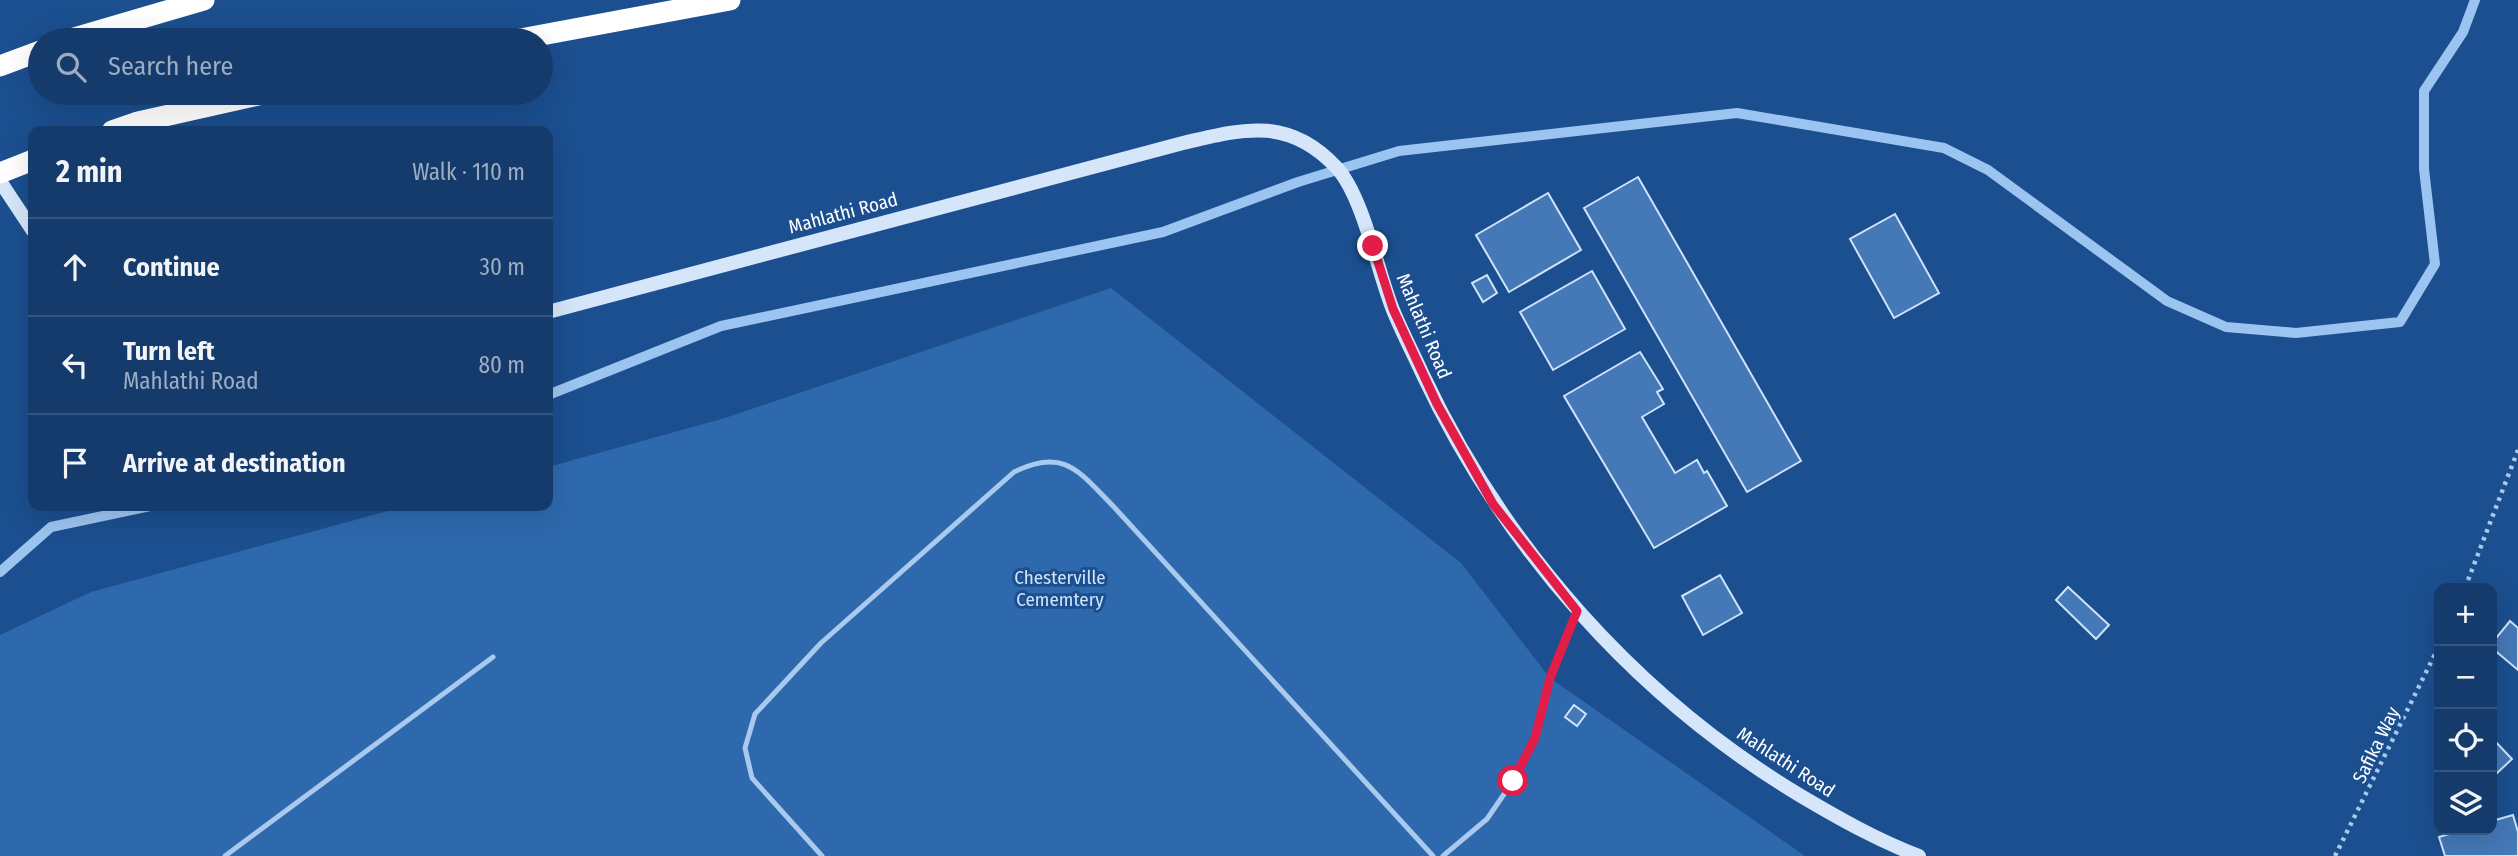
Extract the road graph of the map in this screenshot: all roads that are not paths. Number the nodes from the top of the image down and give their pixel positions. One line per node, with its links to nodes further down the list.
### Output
1 (204, 0): 3 (highway)
2 (730, 0): 4 (highway)
3 (108, 28)
4 (553, 33)
5 (28, 56): 6 (highway)
6 (0, 66)
7 (212, 105): 8 (highway)
8 (125, 126)
9 (28, 162): 10 (highway)
10 (0, 173)
11 (0, 181): 12 (street)
12 (28, 223)
13 (553, 311): 14 (street, Mahlathi Road)
14 (1577, 611): 19 (lane); 20 (street, Mahlathi Road)
15 (493, 657): 16 (lane)
16 (225, 856)
17 (822, 856): 18 (lane)
18 (1433, 856)
19 (1443, 856)
20 (1919, 856)

